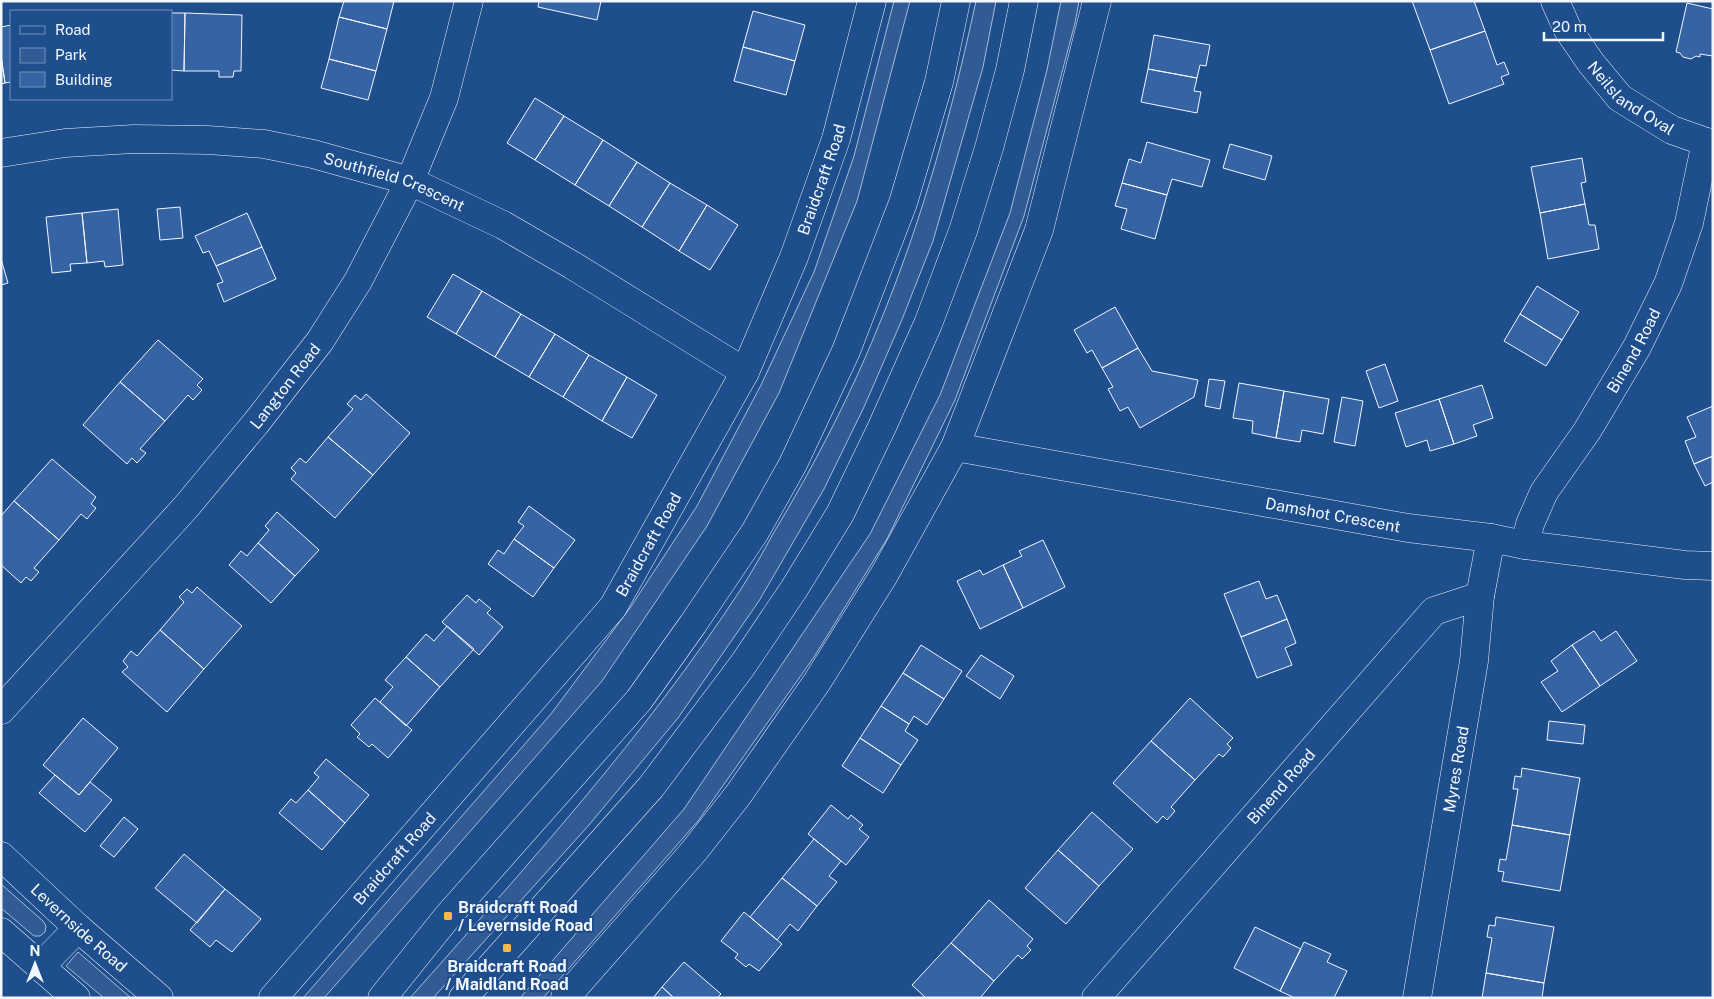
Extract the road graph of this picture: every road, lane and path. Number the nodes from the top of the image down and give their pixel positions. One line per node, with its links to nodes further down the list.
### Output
1 (469, 1): 9 (street, Langton Road)
2 (872, 1): 10 (street, Braidcraft Road)
3 (956, 1): 24 (street)
4 (1024, 1): 25 (street)
5 (1097, 1): 11 (street)
6 (1555, 1): 7 (street, Neilsland Oval)
7 (1709, 142): 13 (street, Binend Road)
8 (1, 153): 9 (street, Southfield Crescent)
9 (410, 181): 10 (street, Southfield Crescent); 16 (street, Langton Road)
10 (745, 372): 23 (street, Braidcraft Road)
11 (955, 447): 12 (street, Damshot Crescent); 26 (street)
12 (1491, 538): 13 (street, Damshot Crescent); 15 (street, Myres Road)
13 (1525, 545): 14 (street, Damshot Crescent)
14 (1713, 566)
15 (1480, 596): 27 (street, Binend Road); 28 (street, Myres Road)
16 (1, 710)
17 (1, 856): 18 (street, Levernside Road)
18 (78, 928): 20 (street); 22 (street, Levernside Road)
19 (1, 932): 20 (street)
20 (40, 967): 21 (street)
21 (76, 998)
22 (159, 998)
23 (273, 998)
24 (382, 998)
25 (463, 998)
26 (565, 998)
27 (1096, 998)
28 (1417, 998)

